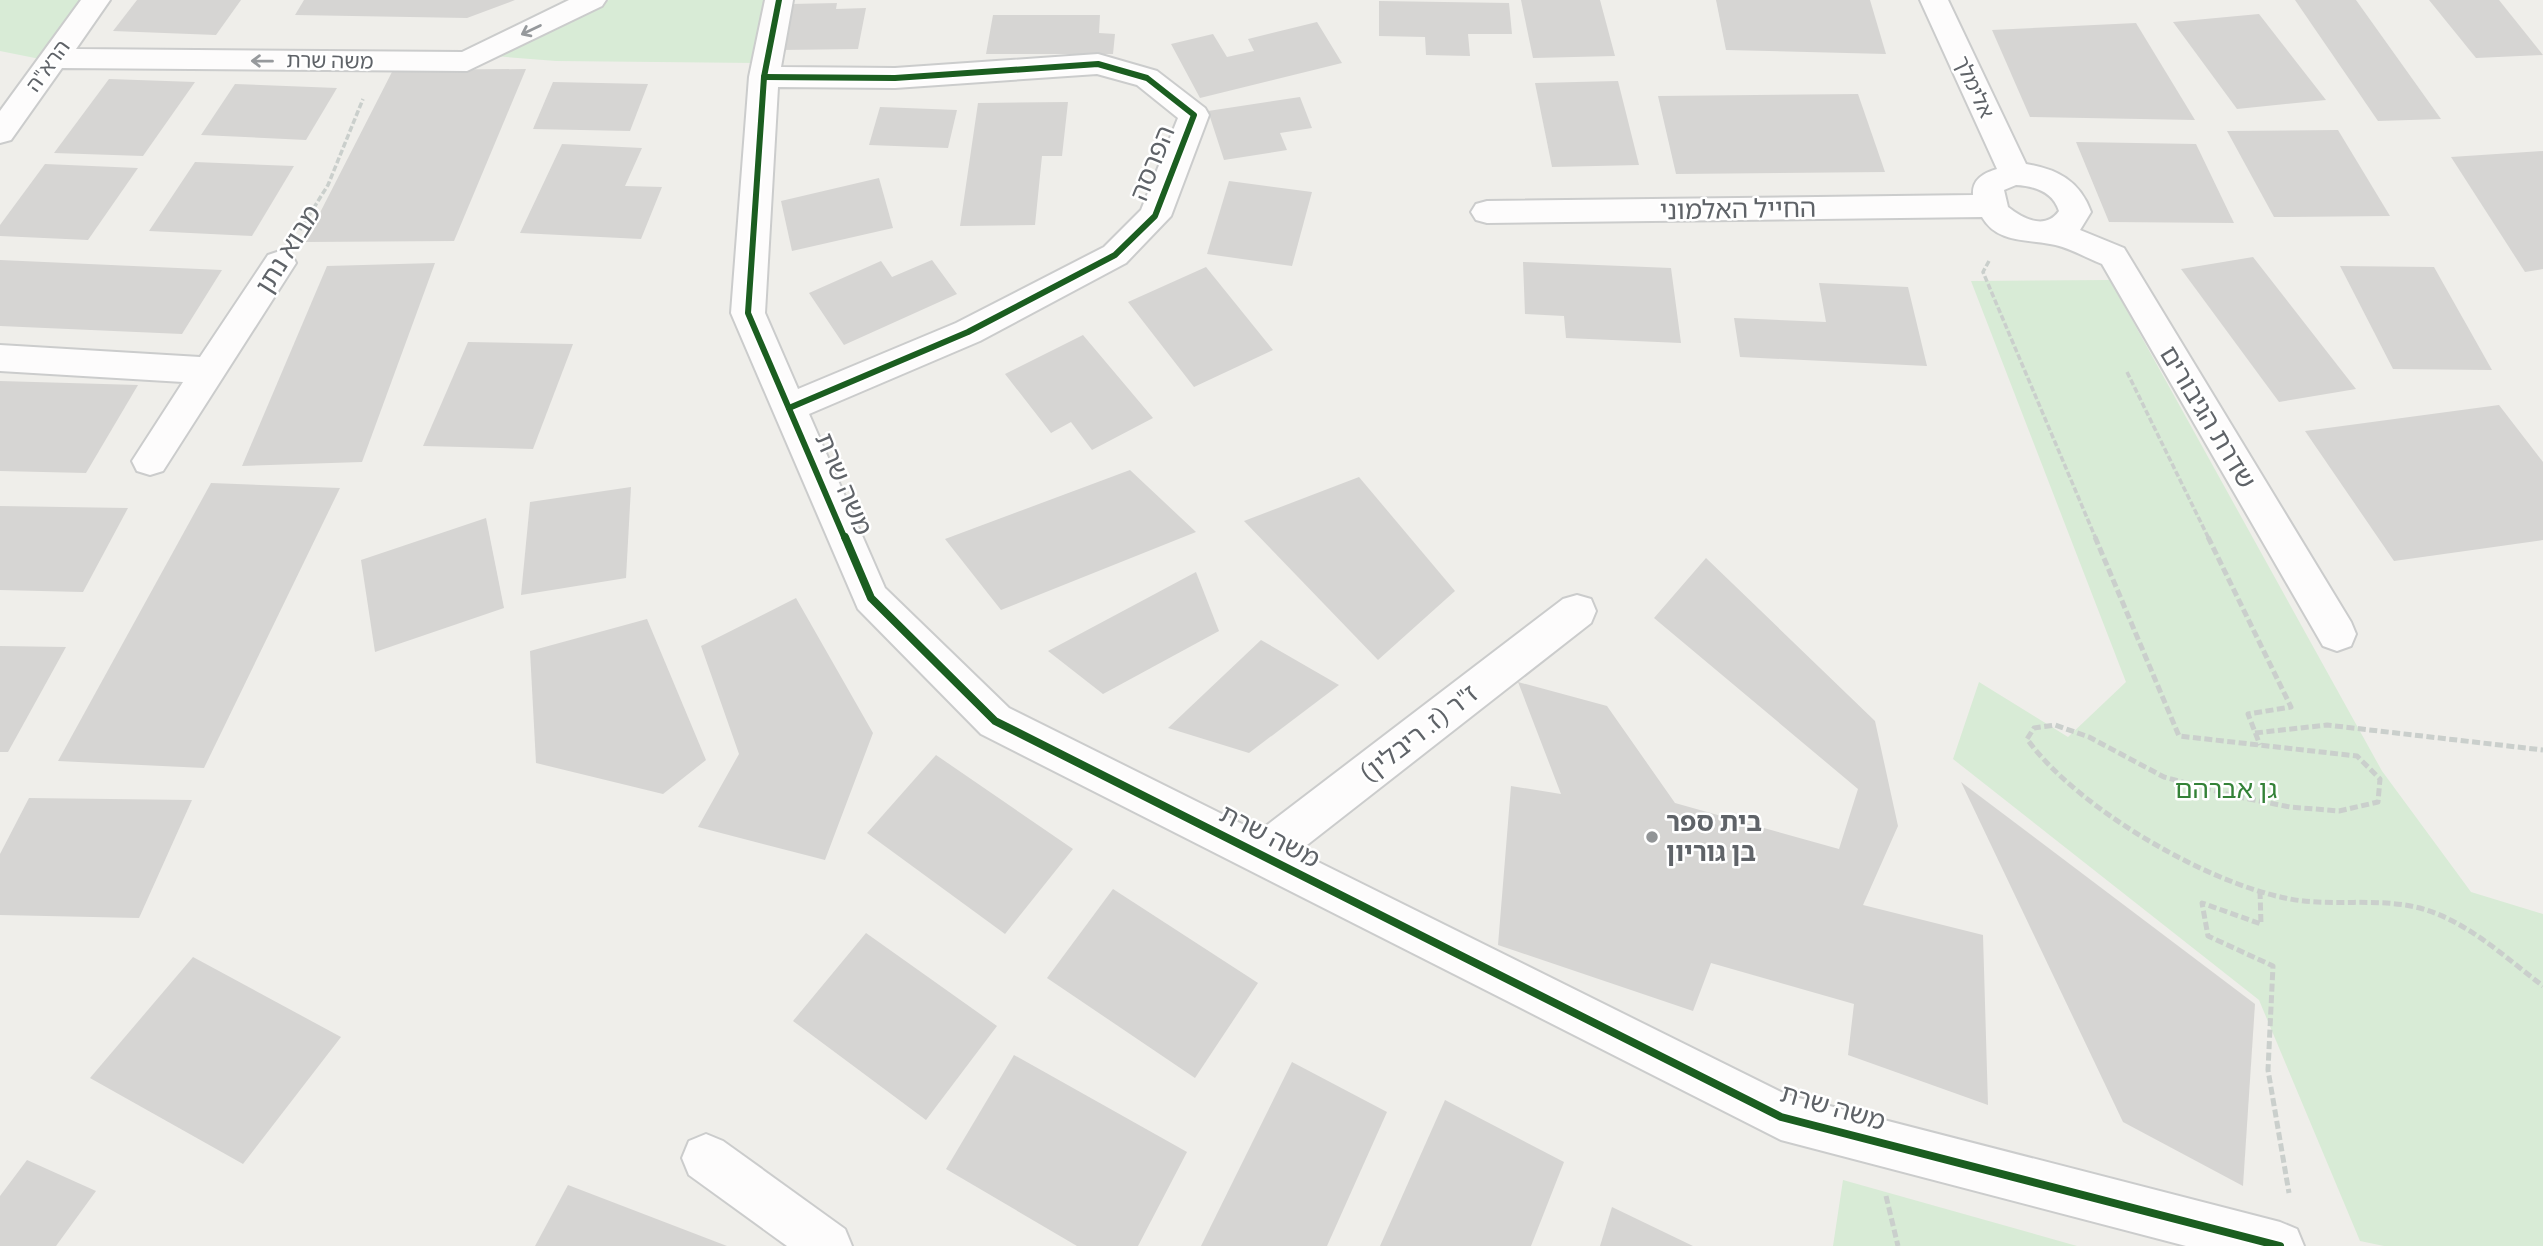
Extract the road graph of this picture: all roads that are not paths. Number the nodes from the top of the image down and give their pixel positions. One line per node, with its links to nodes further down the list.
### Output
1 (96, 0): 5 (street, הרא"ה)
2 (593, 0): 5 (street, משה שרת, one-way to 5)
3 (779, 0): 6 (street, משה שרת)
4 (1934, 0): 8 (street, אלימלך)
5 (54, 58): 7 (street, הרא"ה)
6 (764, 78): 15 (street, משה שרת); 15 (street, הפרסה)
7 (0, 133)
8 (2015, 174): 9 (street); 11 (street)
9 (1989, 206): 10 (street, החייל האלמוני); 11 (street)
10 (1487, 212)
11 (2053, 232): 18 (street, שדרת הגיבורים)
12 (280, 263): 14 (street, מבוא נתן)
13 (0, 358): 14 (street)
14 (210, 371): 16 (street, מבוא נתן)
15 (789, 408): 19 (street, משה שרת)
16 (150, 461)
17 (1577, 611): 19 (street, ז"ר (ז. ריבלין))
18 (2336, 634)
19 (1262, 855): 22 (street, משה שרת)
20 (706, 1158): 21 (street)
21 (828, 1246)
22 (2280, 1246)

